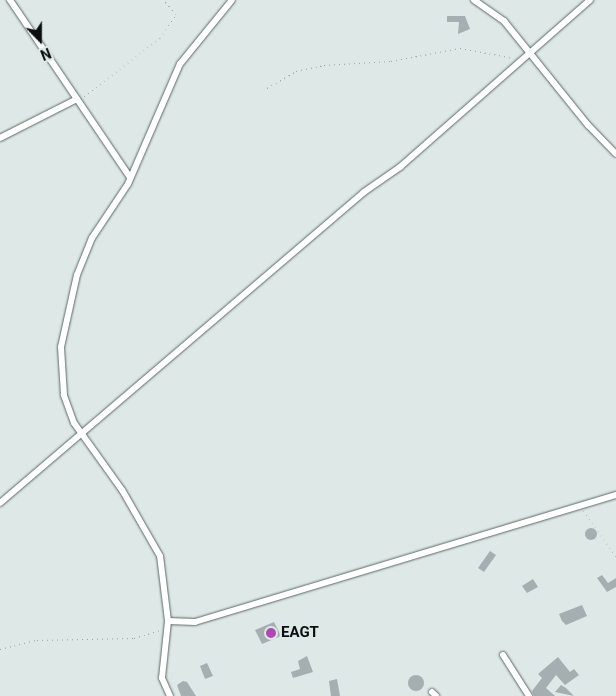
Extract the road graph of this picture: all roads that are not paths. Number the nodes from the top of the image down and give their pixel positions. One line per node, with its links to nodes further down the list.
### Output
1 (10, 0): 6 (street)
2 (232, 0): 9 (street)
3 (474, 0): 5 (street)
4 (590, 0): 5 (street)
5 (529, 54): 8 (street); 10 (street)
6 (76, 99): 7 (street); 9 (street)
7 (0, 138)
8 (616, 154)
9 (130, 177): 10 (street)
10 (82, 434): 12 (street); 13 (street)
11 (616, 495): 13 (street)
12 (0, 503)
13 (168, 624): 15 (street)
14 (503, 655): 16 (street)
15 (170, 696)
16 (529, 696)

